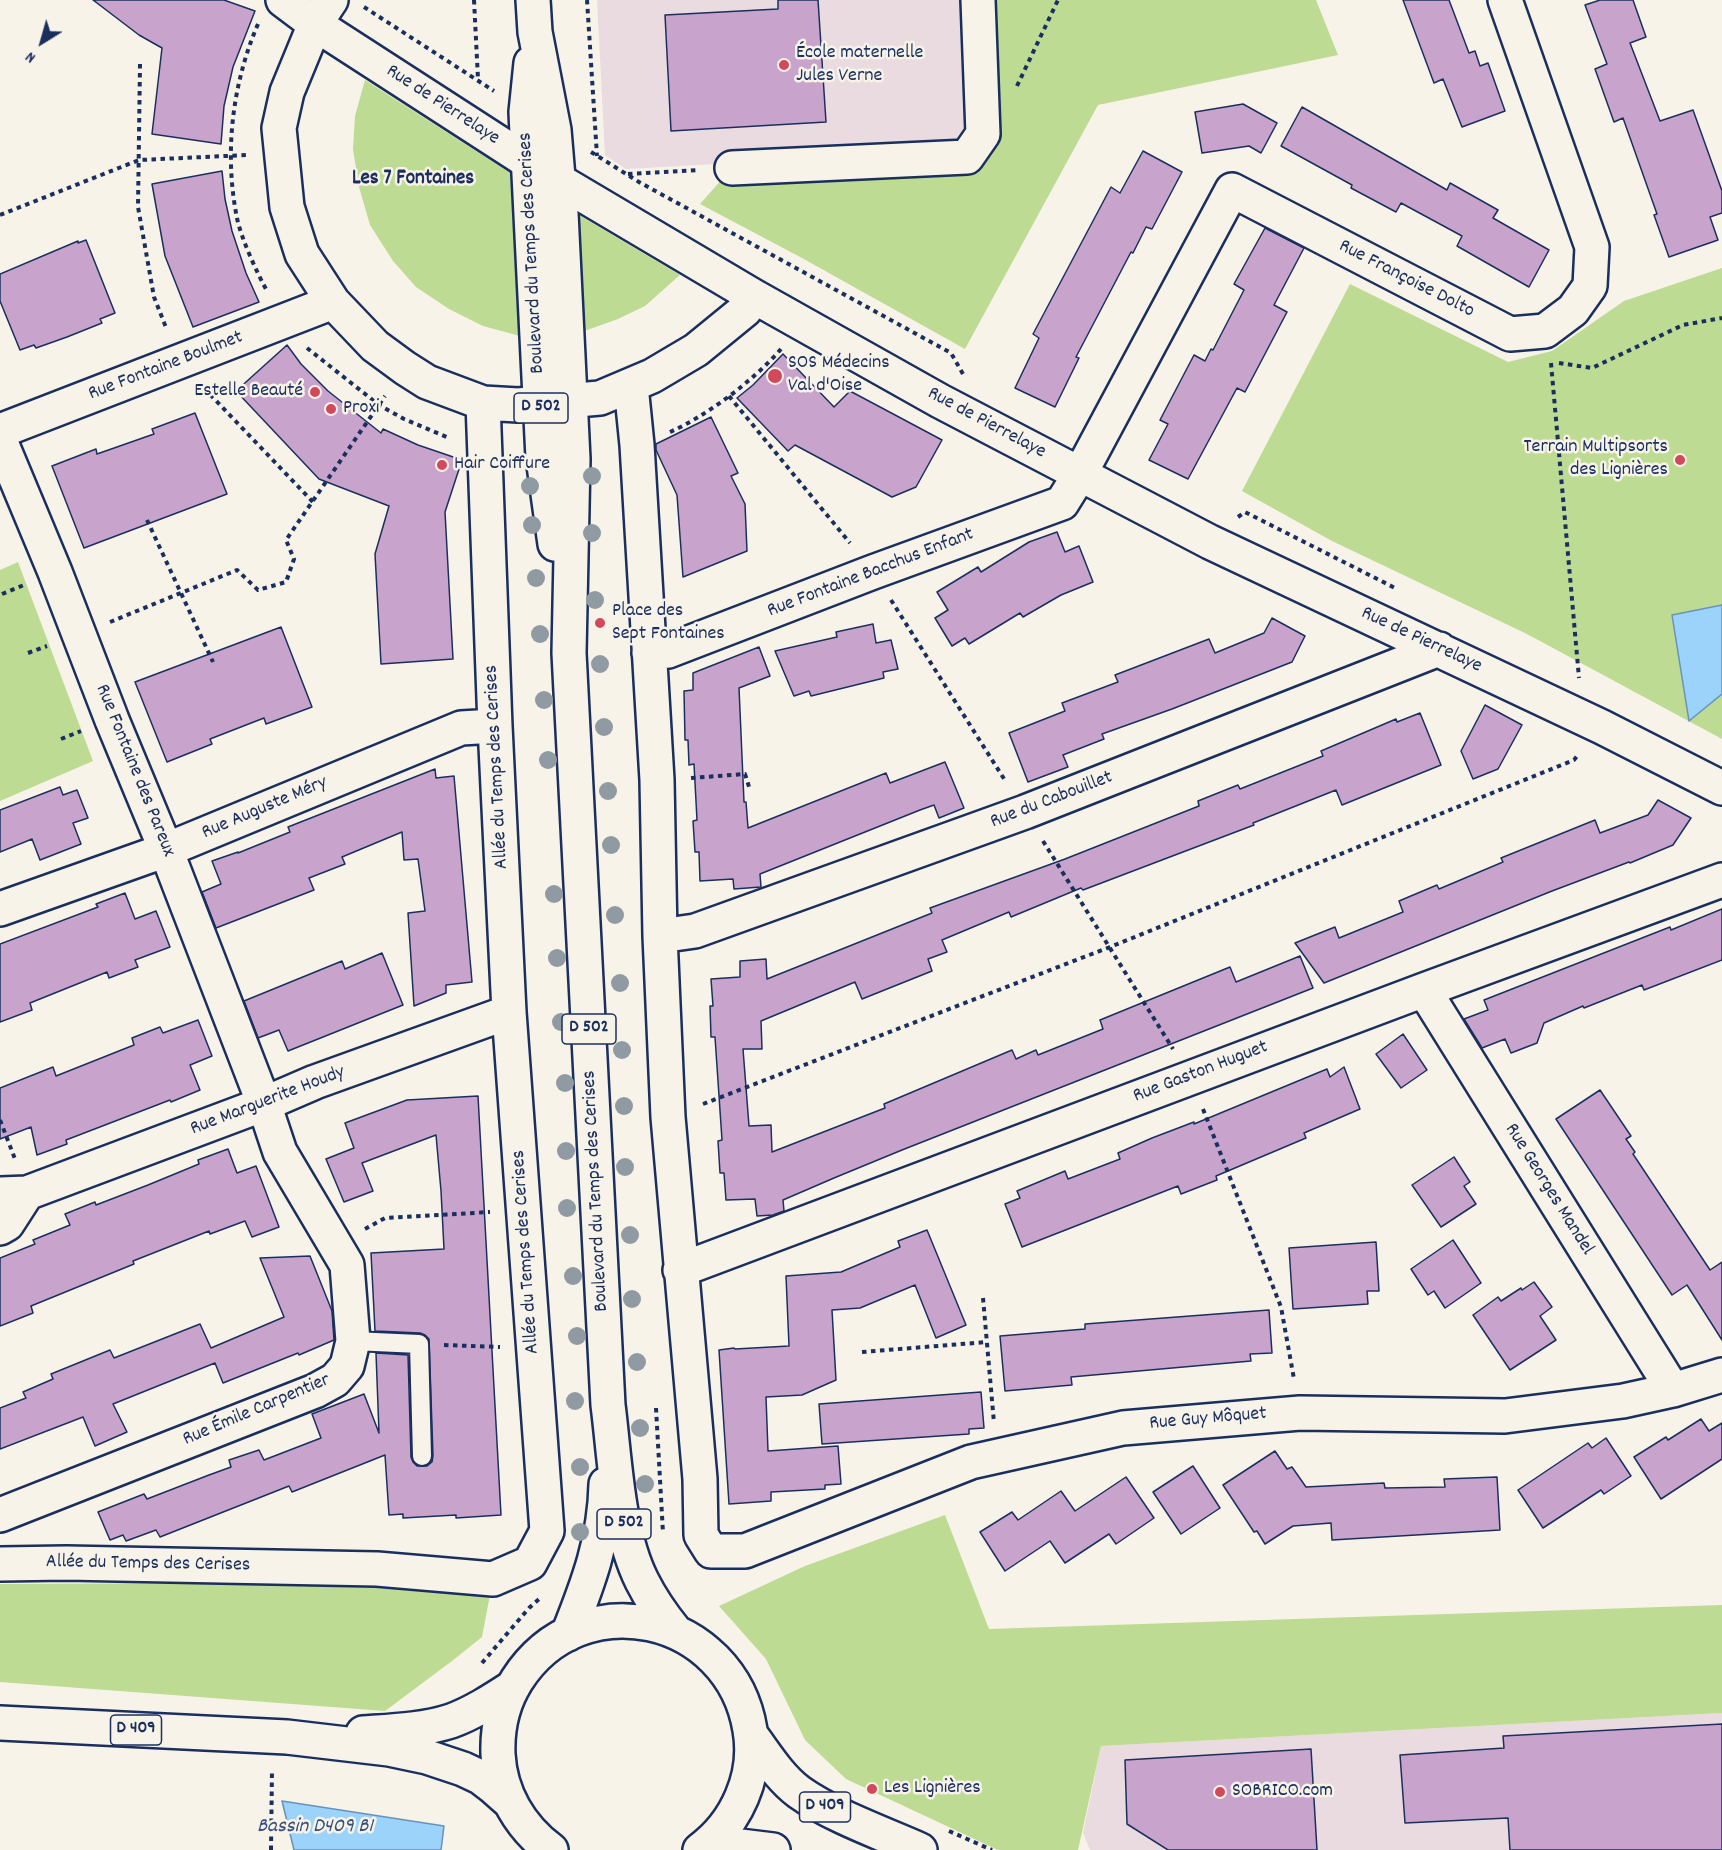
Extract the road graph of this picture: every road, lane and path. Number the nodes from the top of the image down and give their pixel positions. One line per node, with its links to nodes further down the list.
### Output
1 (283, 0): 8 (street, Rue de Pierrelaye)
2 (474, 0): 11 (path)
3 (586, 0): 16 (path)
4 (978, 0): 12 (street)
5 (1058, 0): 12 (path)
6 (1505, 0): 37 (street, Rue Françoise Dolto)
7 (363, 6): 11 (path)
8 (323, 12): 15 (street); 18 (street, Rue de Pierrelaye)
9 (534, 16): 18 (street, Boulevard du Temps des Cerises / D 502); 21 (street, Boulevard du Temps des Cerises / D 502)
10 (140, 64): 17 (path)
11 (478, 80): 13 (path)
12 (981, 94): 19 (street)
13 (503, 96)
14 (589, 151): 16 (path)
15 (281, 153): 17 (path); 24 (street)
16 (597, 156): 20 (path)
17 (139, 160): 22 (path); 27 (path)
18 (528, 162): 21 (street, Rue de Pierrelaye); 32 (street, Boulevard du Temps des Cerises / D 502)
19 (732, 168): 20 (path)
20 (627, 174): 29 (path)
21 (560, 181): 23 (street, Rue de Pierrelaye); 32 (street, Boulevard du Temps des Cerises / D 502)
22 (0, 214)
23 (755, 297): 26 (street, Rue de Pierrelaye); 30 (street)
24 (333, 302): 27 (street, Rue Fontaine Boulmet); 28 (street)
25 (1722, 318): 46 (path)
26 (803, 324): 31 (path); 37 (street, Rue de Pierrelaye)
27 (178, 362): 34 (street, Rue Fontaine Boulmet); 38 (path)
28 (405, 368): 33 (street); 38 (path)
29 (969, 382)
30 (631, 386): 32 (street); 36 (street)
31 (729, 396): 36 (path); 40 (path)
32 (556, 402): 33 (street); 76 (street, Boulevard du Temps des Cerises / D 502)
33 (483, 403): 47 (street, Allée du Temps des Cerises)
34 (0, 431)
35 (0, 440): 42 (street, Rue Fontaine des Pareux)
36 (637, 445): 44 (street)
37 (1080, 474): 40 (street, Rue Fontaine Bacchus Enfant); 43 (street, Rue de Pierrelaye)
38 (313, 502): 41 (path)
39 (147, 520): 41 (path)
40 (873, 572): 44 (street, Rue Fontaine Bacchus Enfant); 52 (path)
41 (181, 593): 42 (path); 45 (path)
42 (79, 634): 53 (street, Rue Fontaine des Pareux)
43 (1439, 649): 48 (street, Rue de Pierrelaye); 52 (street, Rue du Cabouillet)
44 (649, 653): 49 (street)
45 (213, 662)
46 (1580, 682)
47 (495, 726): 53 (street, Rue Auguste Méry); 59 (street, Allée du Temps des Cerises)
48 (1602, 727): 50 (street, Rue de Pierrelaye); 57 (path)
49 (657, 780): 51 (path); 56 (street)
50 (1722, 788)
51 (750, 790)
52 (1025, 812): 56 (street, Rue du Cabouillet); 57 (path)
53 (166, 850): 55 (street, Rue Auguste Méry); 61 (street, Rue Fontaine des Pareux)
54 (1722, 880): 58 (street, Rue Gaston Huguet)
55 (0, 909)
56 (660, 936): 62 (street)
57 (1110, 947): 60 (path); 62 (path)
58 (1424, 990): 60 (street, Rue Gaston Huguet); 75 (street, Rue Georges Mandel)
59 (509, 1012): 61 (street, Rue Marguerite Houdy); 64 (street, Allée du Temps des Cerises)
60 (1190, 1077): 67 (street, Rue Gaston Huguet); 77 (path)
61 (264, 1104): 63 (street, Rue Marguerite Houdy); 66 (street, Rue Émile Carpentier)
62 (668, 1117): 67 (street)
63 (14, 1194): 65 (street, Rue Marguerite Houdy)
64 (524, 1209): 66 (path); 72 (street, Allée du Temps des Cerises)
65 (0, 1228)
66 (335, 1244): 69 (street, Rue Émile Carpentier)
67 (680, 1270): 79 (street, Rue Guy Môquet)
68 (983, 1298): 70 (path)
69 (353, 1341): 71 (lane); 80 (street, Rue Émile Carpentier)
70 (987, 1342): 73 (path); 79 (path)
71 (419, 1344): 72 (path); 78 (lane)
72 (534, 1348): 81 (street, Allée du Temps des Cerises)
73 (862, 1352)
74 (1722, 1375): 75 (street, Rue Guy Môquet)
75 (1673, 1390): 77 (street, Rue Guy Môquet)
76 (608, 1405): 83 (street, Boulevard du Temps des Cerises / D 502); 84 (street, Boulevard du Temps des Cerises / D 502)
77 (1300, 1413): 79 (street, Rue Guy Môquet)
78 (422, 1456)
79 (997, 1457)
80 (0, 1515)
81 (0, 1564)
82 (541, 1597): 85 (path)
83 (675, 1631): 84 (street); 88 (street)
84 (568, 1634): 86 (street)
85 (476, 1669)
86 (513, 1687): 89 (street, D 409); 90 (street)
87 (0, 1723): 89 (street, D 409)
88 (751, 1735): 91 (street); 95 (street, D 409)
89 (279, 1737): 90 (street, D 409); 92 (path)
90 (510, 1802): 93 (street)
91 (703, 1848): 94 (street)
92 (271, 1850)
93 (550, 1850)
94 (773, 1850)
95 (920, 1850)

